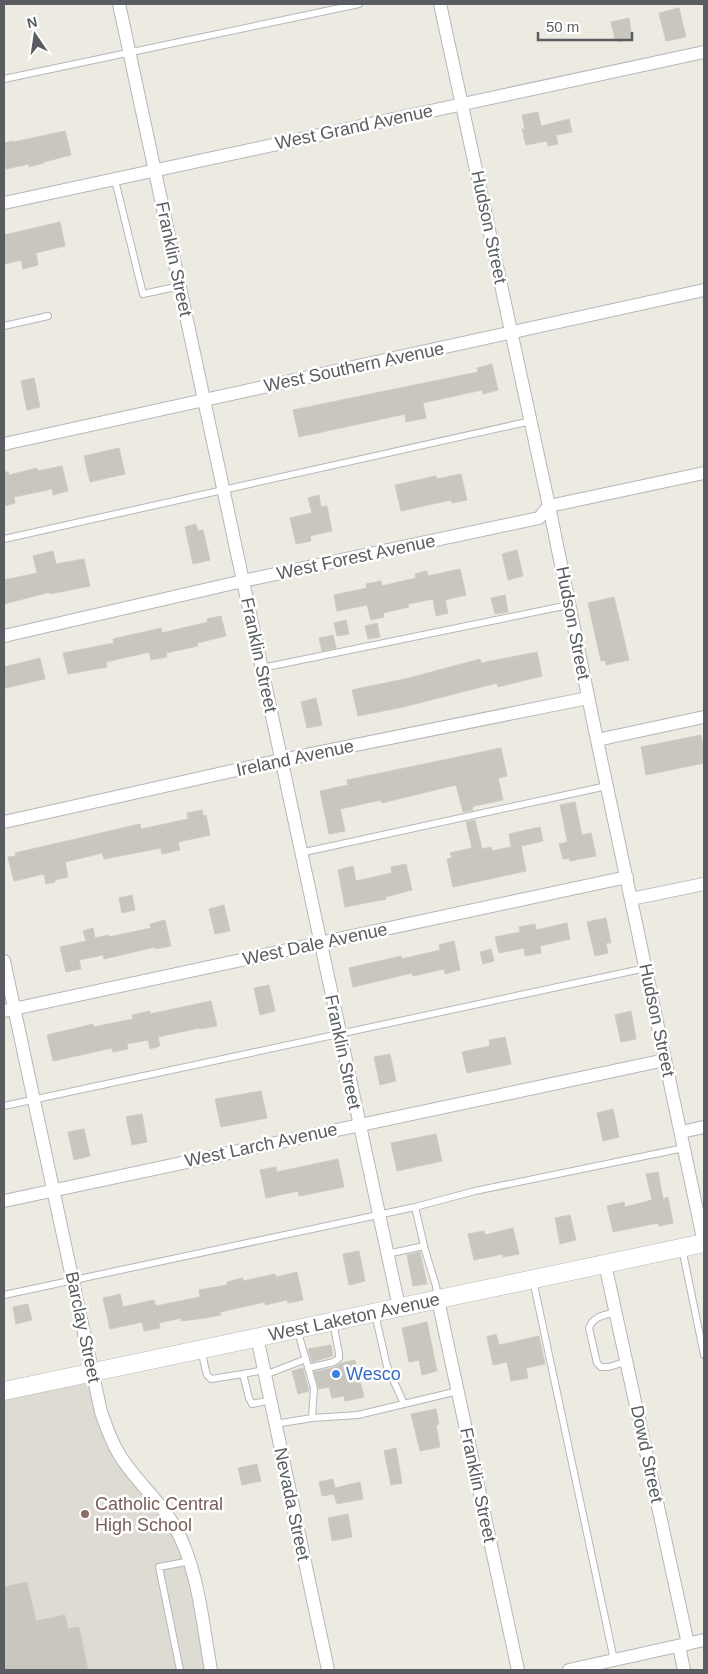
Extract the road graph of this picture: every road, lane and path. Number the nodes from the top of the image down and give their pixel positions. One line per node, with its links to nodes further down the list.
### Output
1 (119, 4): 5 (street, Franklin Street)
2 (359, 4): 5 (lane)
3 (440, 4): 7 (street, Hudson Street)
4 (704, 52): 7 (street, West Grand Avenue)
5 (129, 53): 6 (lane); 8 (street, Franklin Street)
6 (4, 79)
7 (461, 104): 8 (street, West Grand Avenue); 15 (street, Hudson Street)
8 (155, 171): 9 (street, West Grand Avenue); 11 (street, Franklin Street)
9 (115, 180): 10 (street, West Grand Avenue); 11 (lane)
10 (4, 203)
11 (180, 286): 16 (street, Franklin Street)
12 (704, 290): 15 (street, West Southern Avenue)
13 (48, 316): 14 (lane)
14 (4, 326)
15 (512, 332): 16 (street, West Southern Avenue); 17 (street, Hudson Street)
16 (204, 400): 18 (street, West Southern Avenue); 20 (street, Franklin Street)
17 (531, 421): 20 (lane); 21 (street, Hudson Street)
18 (4, 444)
19 (704, 473): 21 (street, West Forest Avenue)
20 (223, 490): 22 (lane); 23 (street, Franklin Street)
21 (550, 506): 23 (street, West Forest Avenue); 24 (street, Hudson Street)
22 (4, 538)
23 (243, 581): 25 (street, West Forest Avenue); 26 (street, Franklin Street)
24 (569, 604): 26 (lane); 27 (street, Hudson Street)
25 (4, 636)
26 (262, 668): 30 (street, Franklin Street)
27 (588, 698): 29 (street, Hudson Street); 30 (street, Ireland Avenue)
28 (704, 717): 29 (street)
29 (597, 740): 31 (street, Hudson Street)
30 (281, 760): 32 (street, Ireland Avenue); 33 (street, Franklin Street)
31 (607, 786): 33 (lane); 34 (street, Hudson Street)
32 (4, 822)
33 (300, 853): 37 (street, Franklin Street)
34 (627, 877): 36 (street, Hudson Street); 37 (street, West Dale Avenue)
35 (704, 884): 36 (street)
36 (637, 898): 39 (street, Hudson Street)
37 (320, 943): 40 (street, West Dale Avenue); 41 (street, Franklin Street)
38 (4, 961): 40 (street, Barclay Street)
39 (646, 968): 41 (lane); 42 (street, Hudson Street)
40 (9, 1010): 43 (street, Barclay Street)
41 (339, 1034): 43 (lane); 45 (street, Franklin Street)
42 (665, 1060): 45 (street, West Larch Avenue); 47 (street, Hudson Street)
43 (34, 1099): 44 (lane); 49 (street, Barclay Street)
44 (4, 1106)
45 (359, 1124): 49 (street, West Larch Avenue); 52 (street, Franklin Street)
46 (704, 1127): 47 (street)
47 (681, 1132): 48 (street, Hudson Street)
48 (684, 1148): 51 (lane); 53 (street, Hudson Street)
49 (53, 1190): 50 (street, West Larch Avenue); 58 (street, Barclay Street)
50 (4, 1201)
51 (415, 1207): 52 (lane); 54 (lane)
52 (379, 1214): 56 (street, Franklin Street); 58 (lane)
53 (704, 1243): 55 (main road, West Laketon Avenue)
54 (424, 1248): 56 (lane); 61 (lane)
55 (682, 1248): 57 (main road, West Laketon Avenue); 69 (lane)
56 (387, 1254): 62 (street, Franklin Street)
57 (606, 1264): 59 (main road, West Laketon Avenue); 64 (street, Dowd Street)
58 (73, 1280): 60 (lane); 73 (street, Barclay Street)
59 (532, 1280): 61 (main road, West Laketon Avenue); 85 (lane)
60 (4, 1295)
61 (438, 1300): 62 (main road, West Laketon Avenue); 77 (street, Franklin Street)
62 (399, 1307): 63 (main road, West Laketon Avenue)
63 (375, 1312): 65 (main road, West Laketon Avenue); 79 (lane)
64 (617, 1312): 71 (street, Dowd Street); 71 (lane)
65 (333, 1321): 66 (main road, West Laketon Avenue); 72 (lane)
66 (297, 1329): 67 (main road, West Laketon Avenue); 70 (lane)
67 (257, 1337): 68 (main road, West Laketon Avenue); 74 (street, Nevada Street)
68 (200, 1349): 73 (main road, West Laketon Avenue); 75 (lane)
69 (704, 1355)
70 (306, 1359): 72 (lane); 74 (lane)
71 (628, 1362): 84 (street, Dowd Street)
72 (308, 1368): 80 (lane)
73 (94, 1372): 76 (main road, West Laketon Avenue); 82 (street, Barclay Street)
74 (265, 1373): 75 (lane); 78 (street, Nevada Street)
75 (243, 1374): 78 (lane)
76 (4, 1391)
77 (458, 1391): 79 (lane); 89 (street, Franklin Street)
78 (270, 1400): 81 (street, Nevada Street)
79 (404, 1404): 80 (lane)
80 (312, 1418): 81 (lane)
81 (275, 1424): 88 (street, Nevada Street)
82 (191, 1561): 86 (lane); 87 (street, Barclay Street)
83 (704, 1640): 84 (street)
84 (684, 1645): 85 (street); 91 (street, Dowd Street)
85 (614, 1660): 90 (street)
86 (180, 1670)
87 (212, 1670)
88 (328, 1670)
89 (518, 1670)
90 (569, 1670)
91 (684, 1670)

